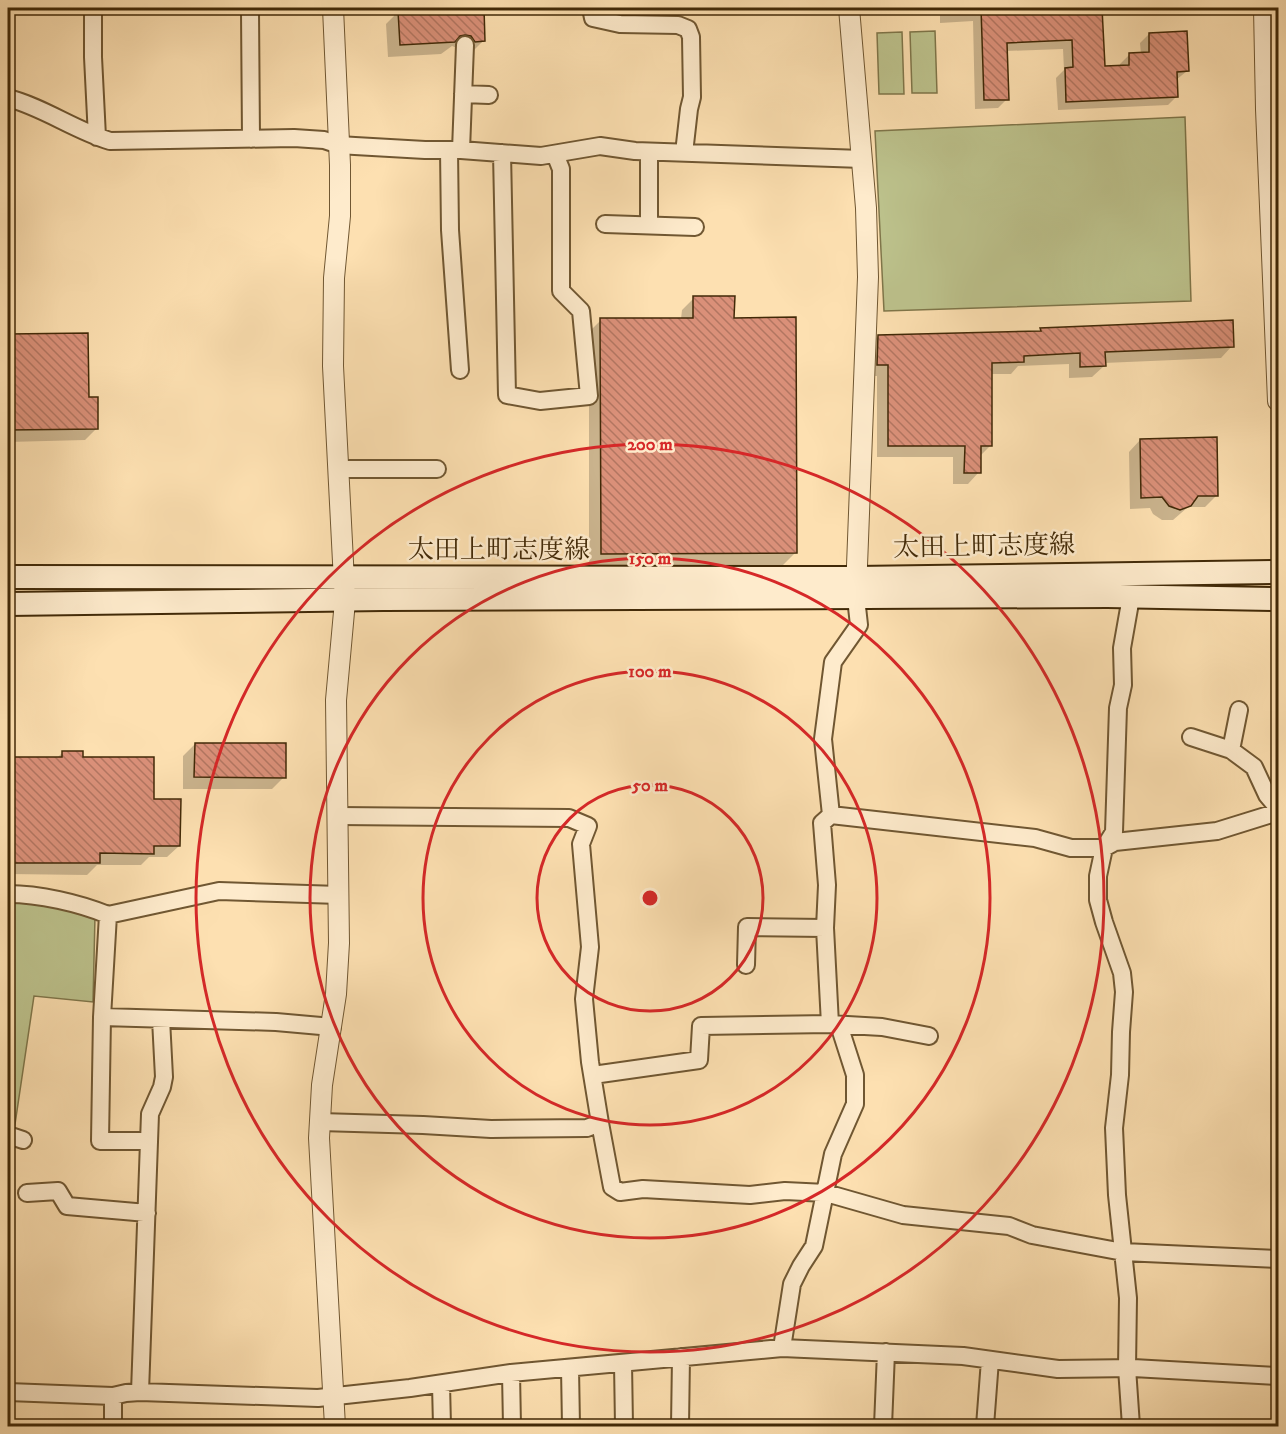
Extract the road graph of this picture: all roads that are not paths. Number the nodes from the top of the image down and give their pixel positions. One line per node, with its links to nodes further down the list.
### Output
1 (93, 8): 11 (street)
2 (333, 8): 13 (street)
3 (591, 8): 17 (street)
4 (849, 8): 19 (street)
5 (1264, 8): 24 (street)
6 (250, 11): 12 (street)
7 (465, 45): 8 (street)
8 (463, 94): 9 (street); 14 (street)
9 (489, 95)
10 (8, 98): 11 (street)
11 (97, 137): 12 (street)
12 (251, 139): 13 (street)
13 (339, 145): 14 (street); 25 (street)
14 (455, 150): 16 (street); 23 (street)
15 (649, 152): 17 (street); 18 (street); 21 (street)
16 (502, 153): 18 (street); 18 (street)
17 (684, 153): 19 (street)
18 (555, 154)
19 (862, 159): 31 (street)
20 (605, 225): 21 (street)
21 (649, 225): 22 (street)
22 (695, 227)
23 (459, 370)
24 (1278, 401)
25 (338, 469): 26 (street); 30 (street)
26 (437, 469)
27 (1278, 572): 28 (main road, 太田上町志度線)
28 (1107, 573): 31 (main road, 太田上町志度線); 32 (main road)
29 (8, 577): 30 (main road, 太田上町志度線)
30 (343, 577): 31 (main road, 太田上町志度線); 35 (street)
31 (856, 588): 32 (main road, 太田上町志度線); 35 (main road, 太田上町志度線); 41 (street)
32 (1107, 596): 33 (main road, 太田上町志度線)
33 (1131, 597): 34 (main road, 太田上町志度線); 43 (street)
34 (1278, 599)
35 (345, 601): 36 (main road, 太田上町志度線); 42 (street)
36 (8, 604)
37 (1239, 710): 39 (street)
38 (1191, 737): 39 (street)
39 (1231, 750): 40 (street)
40 (1278, 810): 43 (street)
41 (831, 815): 43 (street); 47 (street)
42 (338, 816): 45 (street); 54 (street)
43 (1104, 848): 61 (street)
44 (8, 894): 46 (street)
45 (339, 895): 46 (street); 52 (street)
46 (108, 915): 49 (street)
47 (825, 928): 48 (street); 51 (street)
48 (746, 965)
49 (102, 1017): 50 (street); 57 (street)
50 (161, 1019): 52 (street); 57 (street)
51 (834, 1025): 53 (street); 54 (street); 59 (street)
52 (332, 1027): 55 (street)
53 (929, 1036)
54 (592, 1075): 56 (street)
55 (320, 1122): 56 (street); 76 (street)
56 (600, 1123): 59 (street)
57 (149, 1141): 60 (street)
58 (27, 1193): 60 (street)
59 (826, 1193): 61 (street); 63 (street)
60 (147, 1213): 74 (street)
61 (1123, 1252): 62 (street); 69 (street)
62 (1278, 1259)
63 (782, 1348): 64 (street); 65 (street)
64 (886, 1352): 66 (street); 84 (street)
65 (681, 1357): 67 (street); 83 (street)
66 (990, 1360): 69 (street); 85 (street)
67 (623, 1363): 68 (street); 82 (street)
68 (570, 1368): 70 (street); 81 (street)
69 (1127, 1368): 71 (street); 86 (street)
70 (511, 1373): 72 (street); 80 (street)
71 (1278, 1376)
72 (441, 1384): 76 (street); 79 (street)
73 (8, 1392): 75 (street)
74 (140, 1392): 75 (street); 76 (street)
75 (113, 1396): 77 (street)
76 (333, 1396): 78 (street)
77 (113, 1426)
78 (335, 1426)
79 (442, 1426)
80 (512, 1426)
81 (571, 1426)
82 (624, 1426)
83 (680, 1426)
84 (883, 1426)
85 (985, 1426)
86 (1131, 1426)

